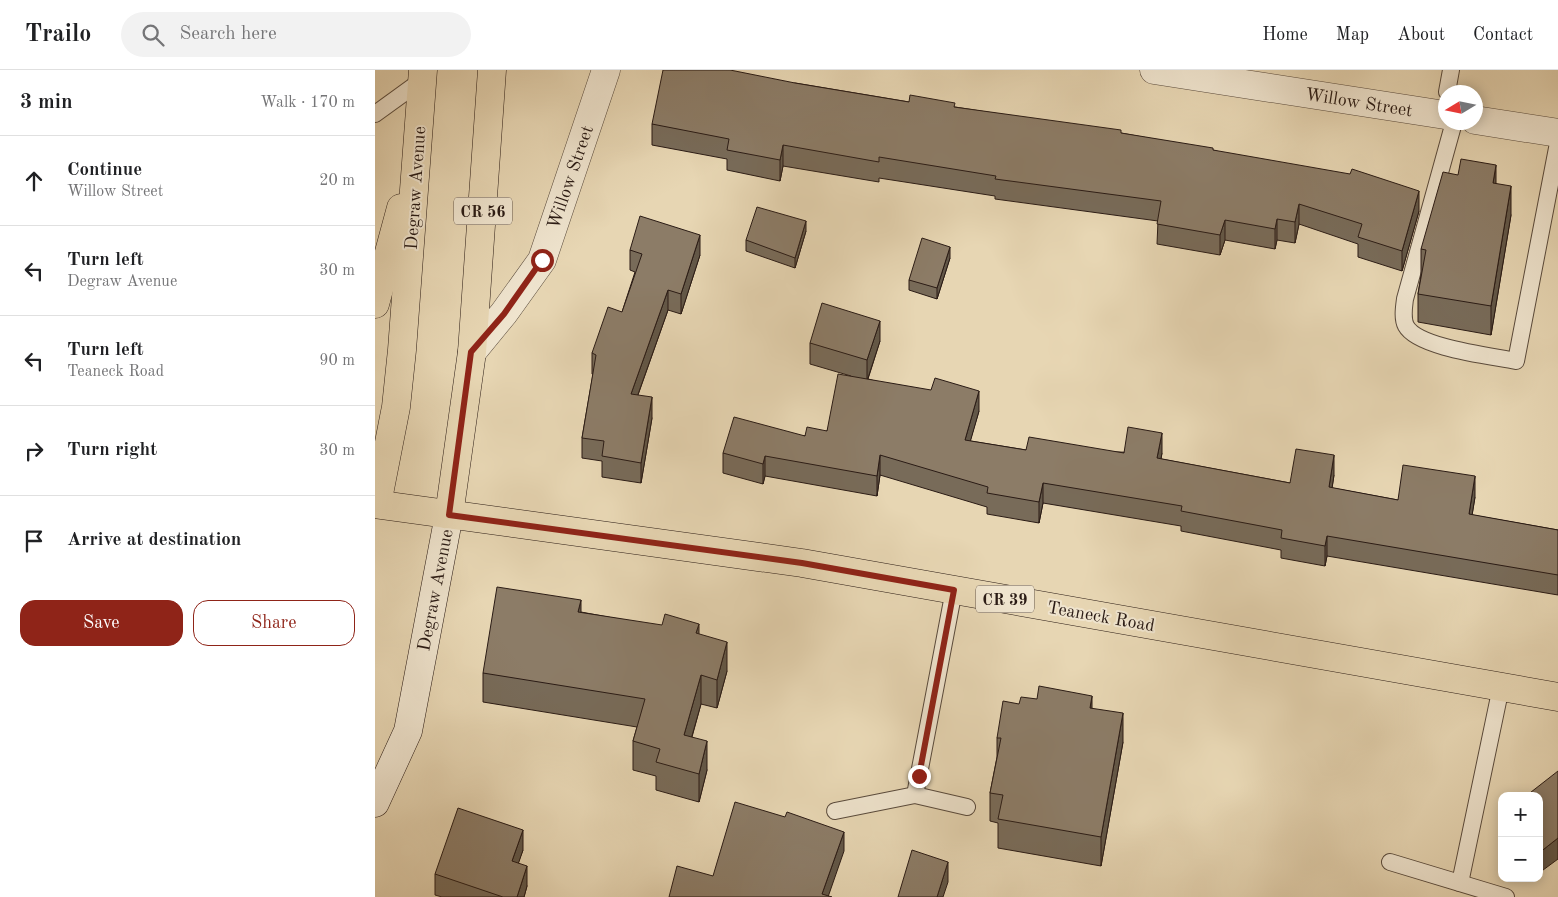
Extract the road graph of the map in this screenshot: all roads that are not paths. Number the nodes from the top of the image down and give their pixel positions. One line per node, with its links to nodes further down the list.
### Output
1 (492, 70): 15 (main road, Degraw Avenue / CR 56)
2 (607, 70): 15 (street, Willow Street)
3 (1154, 70): 7 (street, Willow Street)
4 (1451, 70): 6 (lane)
5 (422, 75): 8 (lane); 13 (main road, Degraw Avenue)
6 (1449, 85)
7 (1438, 108)
8 (375, 114)
9 (1483, 121): 11 (street)
10 (1442, 130): 12 (lane)
11 (1558, 133)
12 (1558, 143)
13 (418, 148): 14 (main road); 16 (main road, Degraw Avenue)
14 (375, 304)
15 (471, 352): 17 (main road, Degraw Avenue / CR 56)
16 (376, 507): 17 (main road, Teaneck Road / CR 39)
17 (449, 515): 18 (main road, Teaneck Road / CR 39); 22 (street, Degraw Avenue / CR 56)
18 (954, 590): 19 (main road, Teaneck Road / CR 39); 21 (lane)
19 (1501, 687): 20 (main road, Teaneck Road / CR 39); 26 (lane)
20 (1558, 698)
21 (915, 795): 23 (lane); 24 (lane)
22 (375, 804)
23 (967, 807)
24 (835, 811)
25 (1390, 862): 26 (lane)
26 (1461, 884): 27 (lane)
27 (1506, 897)

